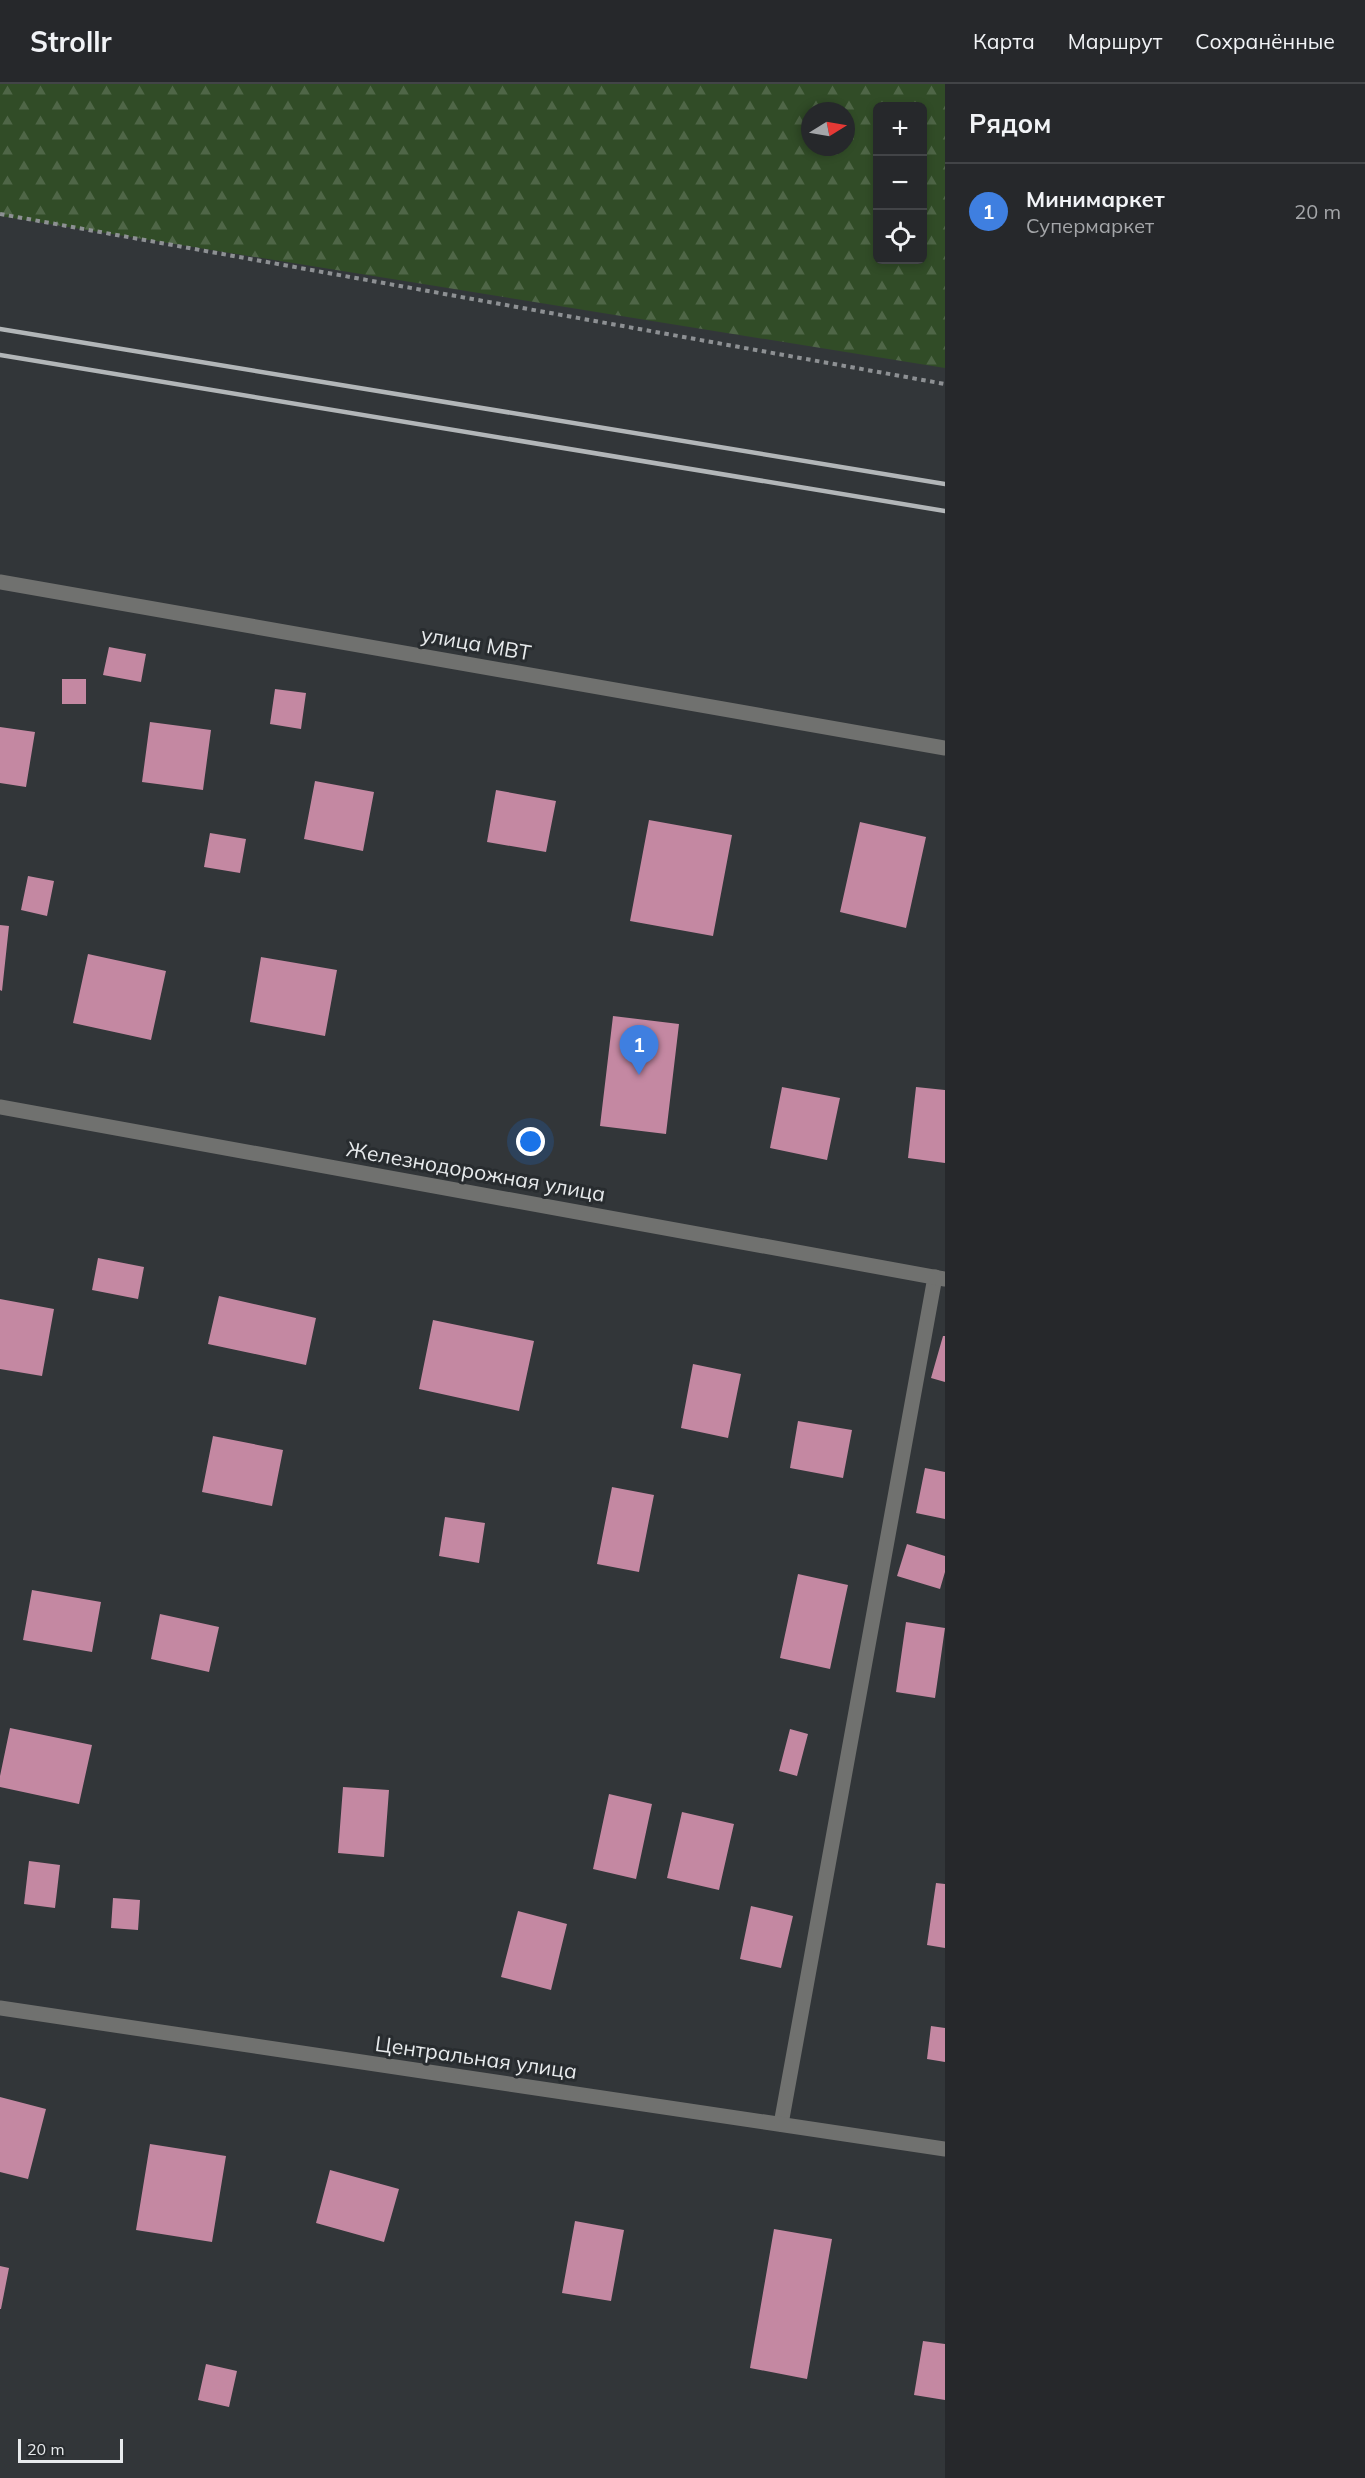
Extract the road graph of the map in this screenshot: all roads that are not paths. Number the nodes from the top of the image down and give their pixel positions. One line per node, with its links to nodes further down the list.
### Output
1 (0, 582): 2 (street, улица МВТ)
2 (945, 748)
3 (0, 1107): 4 (street, Железнодорожная улица)
4 (940, 1278): 6 (street)
5 (0, 2008): 6 (street, Центральная улица)
6 (781, 2124): 7 (street, Центральная улица)
7 (945, 2149)

